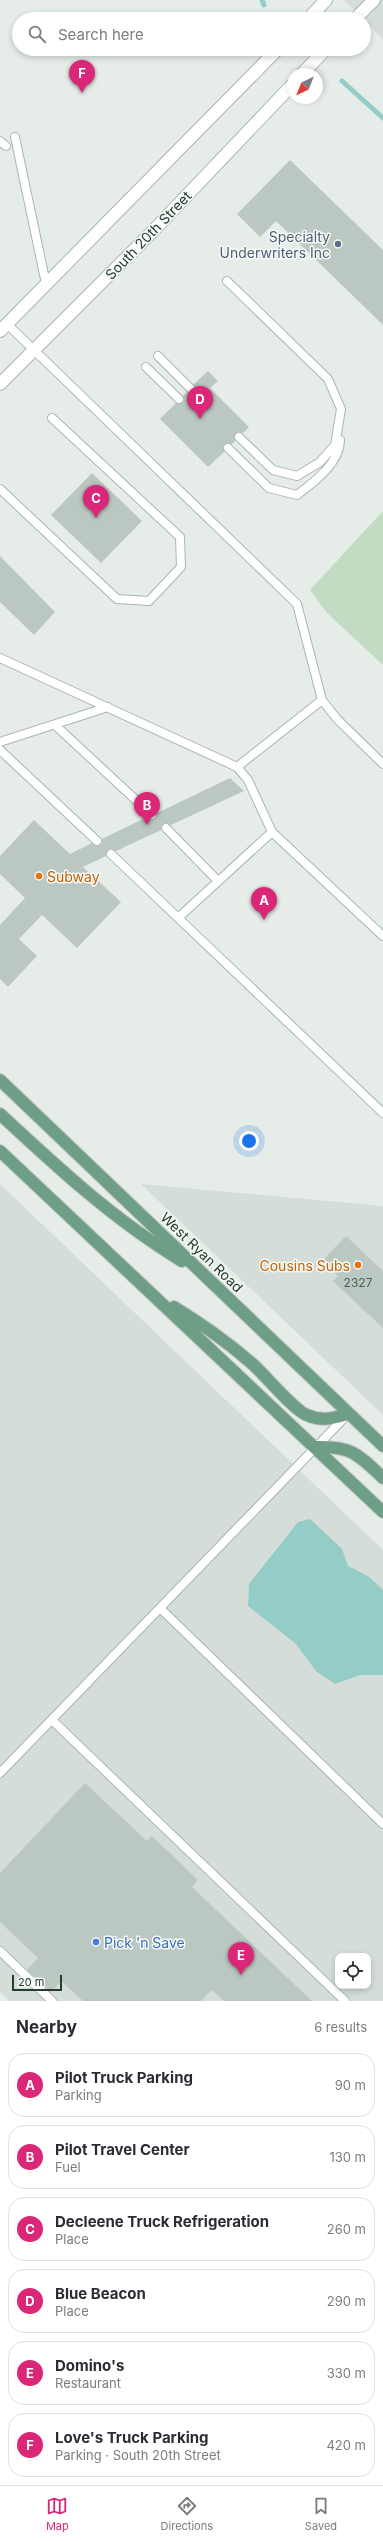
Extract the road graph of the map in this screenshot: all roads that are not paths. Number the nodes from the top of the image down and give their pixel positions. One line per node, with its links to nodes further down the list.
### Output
1 (326, 0): 3 (street)
2 (374, 0): 4 (street)
3 (315, 12)
4 (362, 12)
5 (271, 56): 11 (street)
6 (319, 56): 7 (street)
7 (308, 68)
8 (287, 90): 13 (street, South 20th Street)
9 (15, 137): 11 (lane)
10 (227, 281): 19 (lane)
11 (46, 284): 12 (street)
12 (4, 328): 13 (lane)
13 (34, 351): 16 (street, South 20th Street); 25 (lane)
14 (158, 356): 17 (lane)
15 (146, 367): 18 (lane)
16 (0, 384)
17 (190, 388)
18 (179, 399)
19 (341, 409): 21 (lane); 22 (lane)
20 (52, 418): 23 (lane)
21 (239, 437)
22 (228, 448)
23 (0, 489)
24 (0, 658): 26 (lane)
25 (322, 700): 30 (lane); 31 (lane)
26 (108, 707): 27 (lane); 31 (lane)
27 (55, 725): 28 (lane); 32 (lane)
28 (0, 742)
29 (0, 750): 35 (lane)
30 (383, 764)
31 (237, 767): 34 (lane)
32 (152, 815)
33 (166, 828): 37 (lane)
34 (272, 832): 37 (lane); 39 (lane)
35 (97, 841)
36 (111, 854): 38 (lane)
37 (218, 881): 38 (lane)
38 (178, 918): 41 (lane)
39 (383, 936)
40 (0, 1080): 44 (main road, West Ryan Road)
41 (383, 1113)
42 (0, 1114): 44 (main road)
43 (0, 1151): 45 (main road)
44 (200, 1272): 46 (main road, West Ryan Road)
45 (154, 1296): 46 (main road); 48 (main road)
46 (348, 1414): 47 (main road, West Ryan Road); 48 (lane)
47 (383, 1446)
48 (316, 1447): 49 (main road); 50 (main road); 51 (lane)
49 (383, 1478)
50 (383, 1512)
51 (160, 1608): 52 (lane); 54 (lane)
52 (52, 1720): 53 (lane); 57 (lane)
53 (0, 1773)
54 (383, 1824)
55 (0, 1951): 56 (lane)
56 (52, 2001)
57 (345, 2001)

